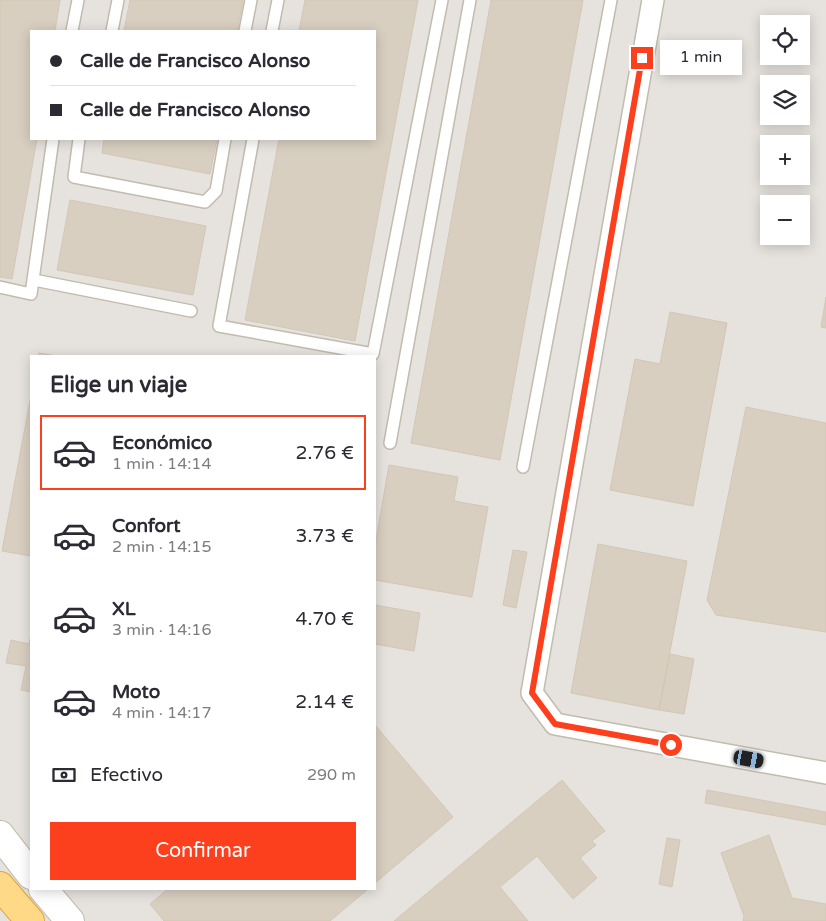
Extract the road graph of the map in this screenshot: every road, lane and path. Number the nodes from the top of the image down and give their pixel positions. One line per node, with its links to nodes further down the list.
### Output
1 (78, 0): 9 (lane)
2 (118, 0): 10 (lane)
3 (251, 0): 11 (lane)
4 (278, 0): 12 (lane)
5 (442, 0): 16 (lane)
6 (470, 0): 20 (lane)
7 (611, 0): 21 (lane)
8 (652, 0): 22 (street)
9 (72, 30)
10 (112, 30)
11 (245, 30)
12 (272, 30)
13 (53, 140): 17 (lane)
14 (79, 140): 15 (lane)
15 (225, 140)
16 (253, 140)
17 (34, 280): 18 (lane); 19 (lane)
18 (0, 288)
19 (191, 311)
20 (390, 444)
21 (523, 467)
22 (826, 773)
23 (0, 835): 24 (street)
24 (30, 874)
25 (0, 886): 27 (highway)
26 (44, 890): 28 (street)
27 (30, 921)
28 (70, 921)

